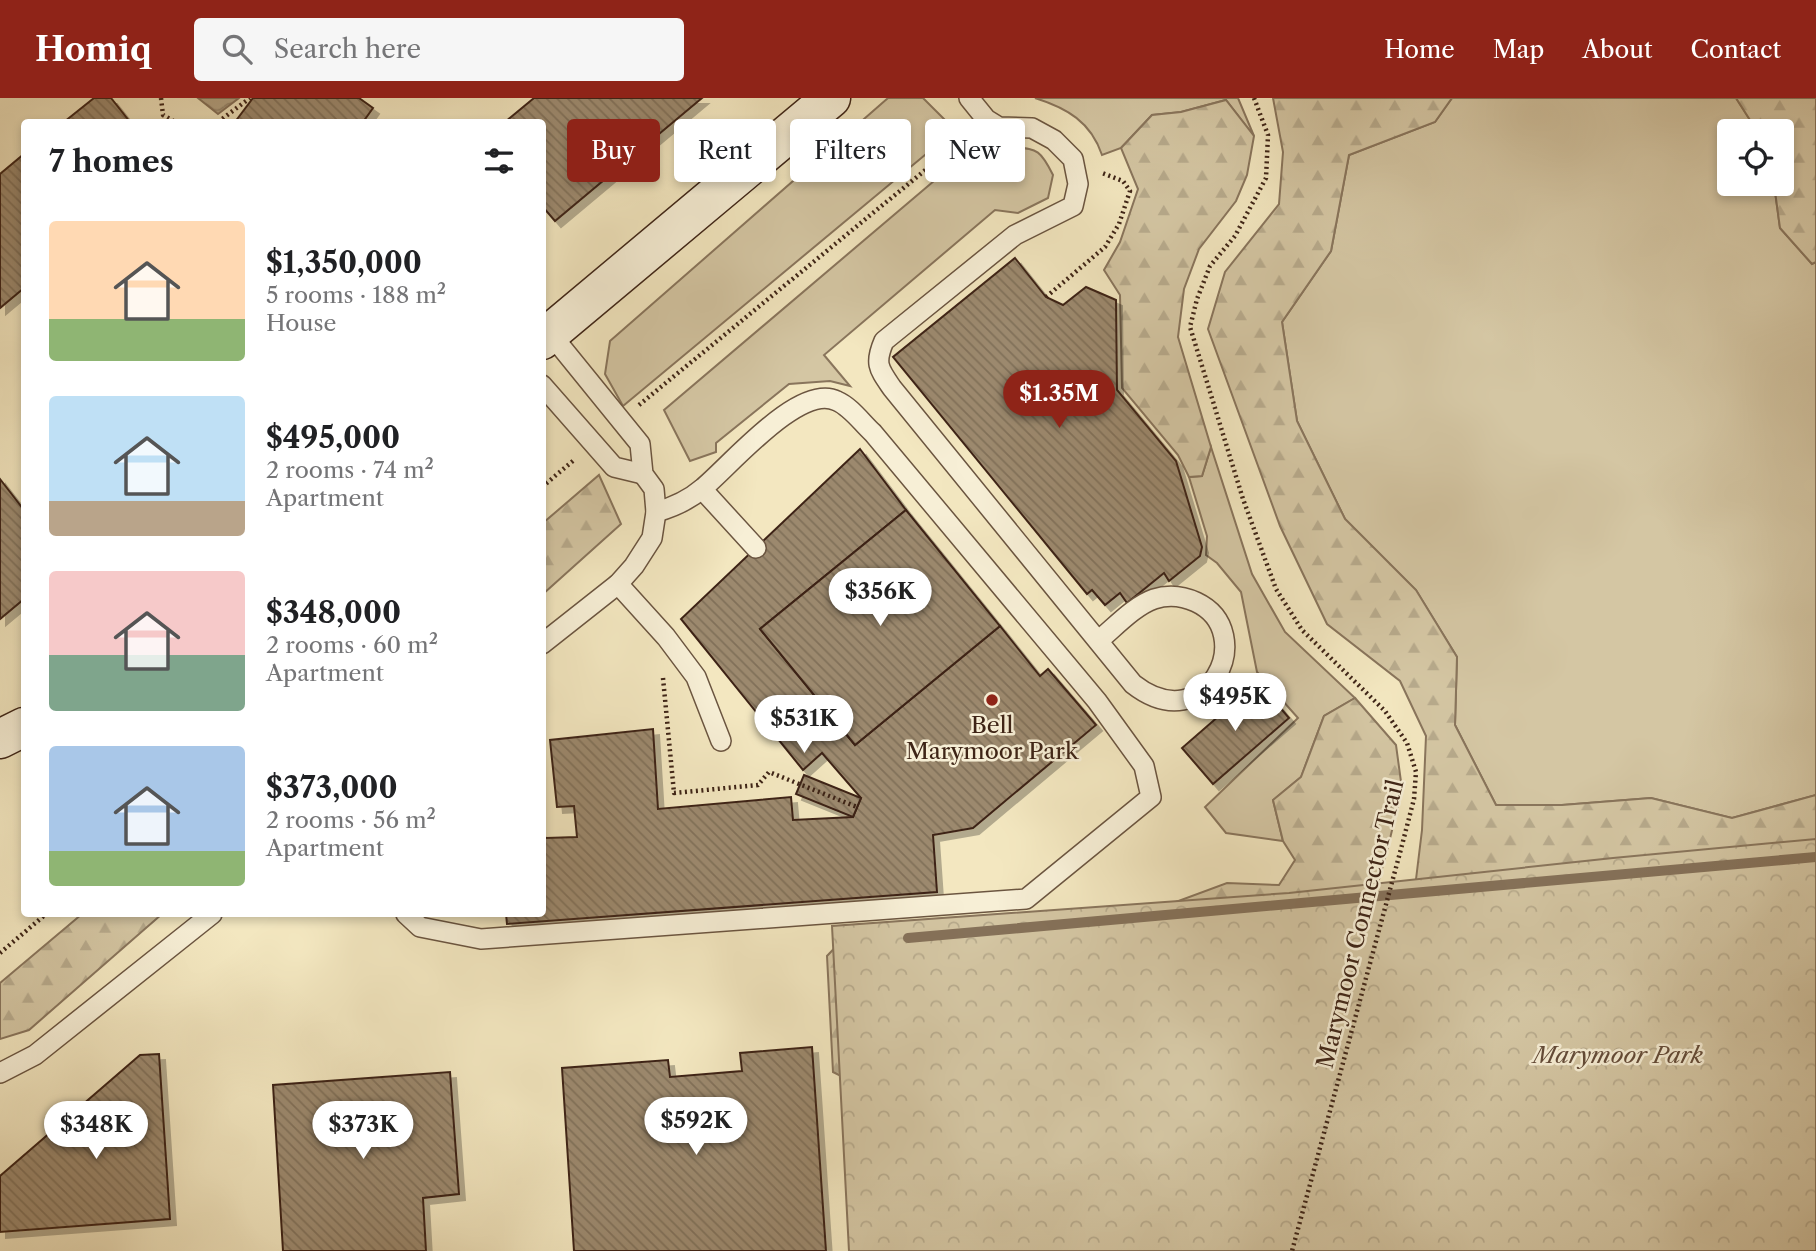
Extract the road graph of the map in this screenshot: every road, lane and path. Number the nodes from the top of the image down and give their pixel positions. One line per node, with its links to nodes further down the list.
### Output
1 (161, 98): 6 (path)
2 (250, 98): 7 (path)
3 (831, 98): 9 (main road)
4 (969, 98): 21 (lane)
5 (1254, 98): 28 (path, Marymoor Connector Trail)
6 (170, 119)
7 (222, 119)
8 (925, 170): 12 (path)
9 (546, 332)
10 (546, 334): 14 (lane)
11 (546, 390): 14 (lane)
12 (630, 412)
13 (576, 458): 15 (path)
14 (643, 474): 17 (lane)
15 (546, 484)
16 (702, 489): 17 (lane); 18 (lane); 25 (lane)
17 (656, 512): 19 (lane)
18 (756, 548)
19 (618, 584): 20 (lane); 22 (lane)
20 (546, 641)
21 (1098, 641): 21 (lane)
22 (721, 741)
23 (42, 917): 26 (path)
24 (208, 917): 27 (lane)
25 (409, 917)
26 (0, 953)
27 (0, 1073)
28 (1292, 1251)

